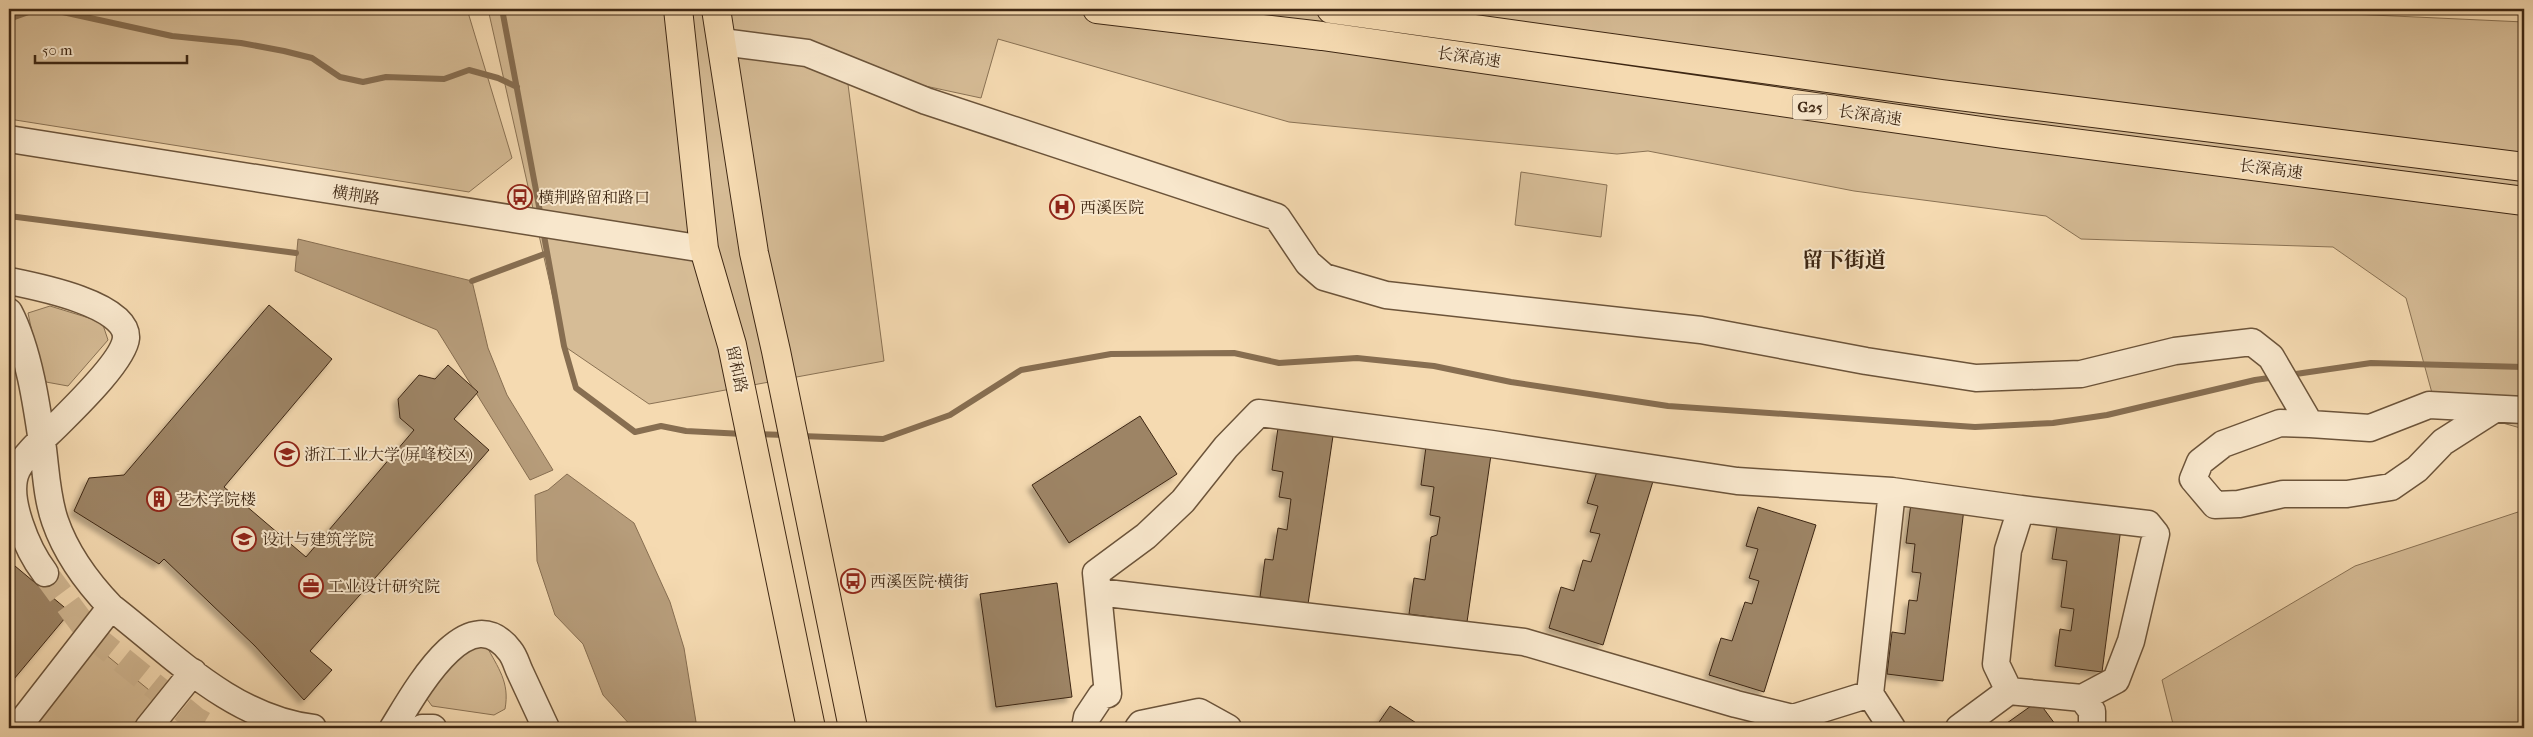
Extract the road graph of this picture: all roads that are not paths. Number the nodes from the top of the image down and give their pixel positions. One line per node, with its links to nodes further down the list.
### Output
1 (678, 9): 9 (main road, 留和路)
2 (716, 9): 5 (main road)
3 (1097, 9): 8 (main road, 长深高速 / G25)
4 (1331, 9): 7 (main road, 长深高速 / G25)
5 (722, 42): 14 (street); 33 (main road)
6 (9, 139): 9 (street, 横荆路)
7 (2524, 167)
8 (2524, 201)
9 (704, 249): 32 (main road, 留和路)
10 (9, 281): 15 (street)
11 (9, 312): 15 (street)
12 (2493, 410): 13 (street); 14 (street); 14 (street)
13 (2524, 410)
14 (2305, 415)
15 (42, 441): 18 (street); 20 (street)
16 (1892, 491): 17 (street); 19 (street); 23 (street)
17 (2021, 509): 22 (street); 24 (street)
18 (45, 574)
19 (1098, 592): 23 (street); 34 (street)
20 (111, 607): 21 (street); 25 (street)
21 (194, 672): 26 (street); 27 (street)
22 (2009, 691): 24 (street); 38 (street)
23 (1870, 694): 37 (street)
24 (2082, 698): 39 (street)
25 (16, 728)
26 (148, 728)
27 (313, 728)
28 (393, 728): 31 (street)
29 (422, 728): 30 (street)
30 (434, 728)
31 (546, 728)
32 (811, 728)
33 (852, 728)
34 (1085, 728)
35 (1138, 728): 36 (street)
36 (1228, 728)
37 (1892, 728)
38 (1959, 728)
39 (2092, 728)

